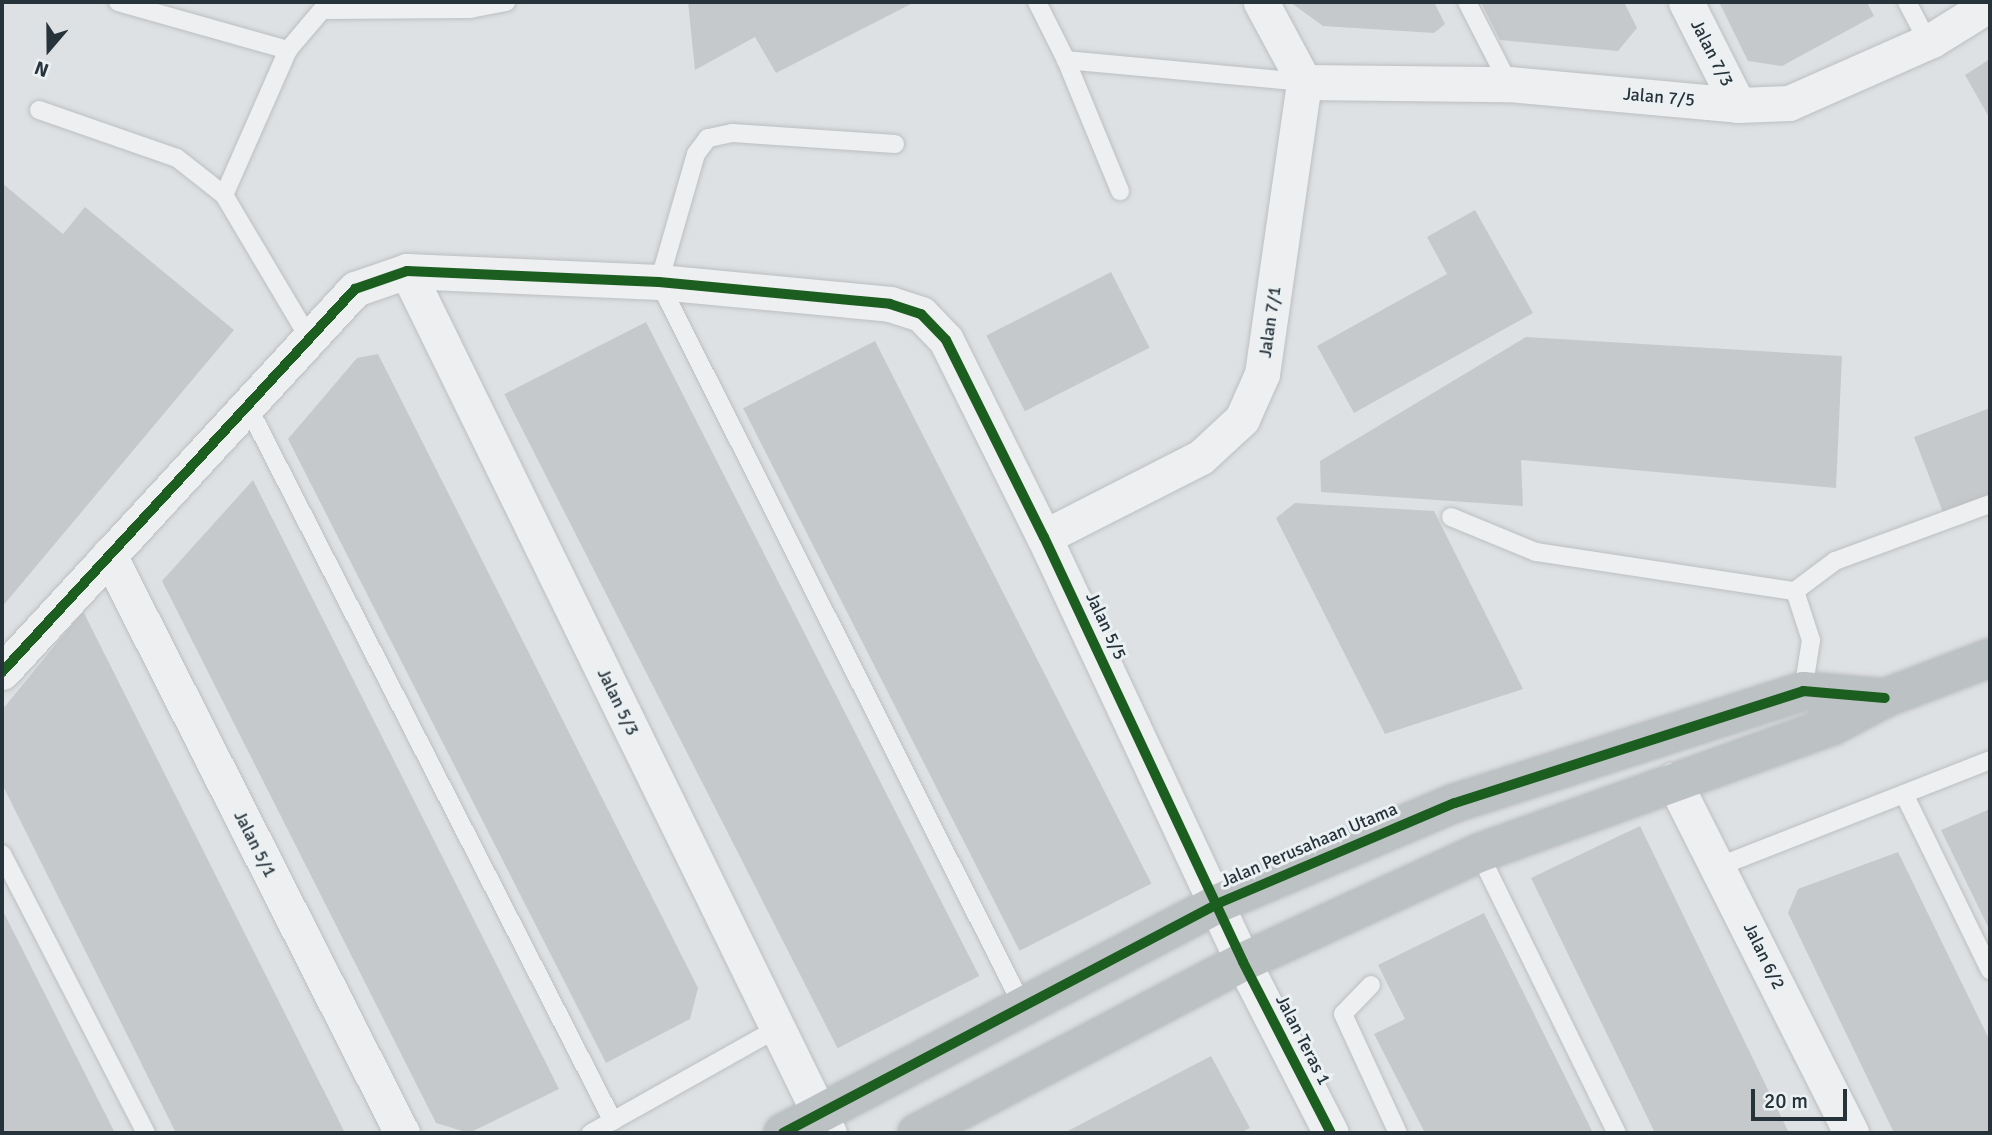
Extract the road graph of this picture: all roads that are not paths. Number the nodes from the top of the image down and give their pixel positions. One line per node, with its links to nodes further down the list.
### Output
1 (118, 2): 10 (lane)
2 (506, 2): 10 (lane)
3 (1037, 2): 11 (lane)
4 (1261, 2): 12 (street)
5 (1467, 2): 13 (lane)
6 (1686, 2): 14 (street, Jalan 7/3)
7 (1907, 2): 9 (lane)
8 (1990, 5): 9 (street, Jalan 7/5)
9 (1928, 42): 14 (street, Jalan 7/5)
10 (288, 50): 18 (lane)
11 (1066, 60): 12 (lane); 17 (lane)
12 (1304, 82): 13 (street, Jalan 7/5); 25 (street, Jalan 7/1)
13 (1510, 84): 14 (street, Jalan 7/5)
14 (1738, 105)
15 (39, 110): 18 (lane)
16 (895, 144): 20 (lane)
17 (1120, 191)
18 (224, 195): 21 (lane)
19 (407, 271): 20 (street); 21 (street); 43 (street, Jalan 5/3)
20 (659, 282): 25 (street, Jalan 5/5); 42 (lane)
21 (307, 335): 22 (street)
22 (247, 405): 26 (street); 44 (lane)
23 (1990, 504): 27 (lane)
24 (1451, 517): 27 (lane)
25 (1044, 537): 38 (street, Jalan 5/5)
26 (109, 555): 29 (street); 47 (street, Jalan 5/1)
27 (1795, 591): 30 (lane)
28 (1990, 658): 31 (street, Jalan Perusahaan Utama)
29 (2, 672)
30 (1803, 691): 31 (street, Jalan Perusahaan Utama); 38 (street, Jalan Perusahaan Utama)
31 (1885, 698): 33 (street, Jalan Perusahaan Utama)
32 (1990, 760): 34 (lane)
33 (1673, 780): 35 (street, Jalan Perusahaan Utama); 37 (street, Jalan 6/2)
34 (1904, 794): 37 (lane); 40 (lane)
35 (1479, 853): 39 (street, Jalan Perusahaan Utama); 53 (lane)
36 (2, 854): 46 (lane)
37 (1720, 866): 54 (street, Jalan 6/2)
38 (1219, 903): 39 (street, Jalan 5/5); 42 (street, Jalan Perusahaan Utama)
39 (1243, 962): 50 (street, Jalan Perusahaan Utama); 51 (street, Jalan Teras 1)
40 (1990, 970)
41 (1371, 985): 52 (lane)
42 (1022, 1005): 45 (street, Jalan Perusahaan Utama)
43 (778, 1028): 44 (lane); 45 (street, Jalan 5/3)
44 (613, 1121): 48 (lane)
45 (824, 1123): 49 (street, Jalan Perusahaan Utama)
46 (146, 1133)
47 (402, 1133)
48 (592, 1133)
49 (783, 1133)
50 (917, 1133)
51 (1331, 1133)
52 (1398, 1133)
53 (1617, 1133)
54 (1851, 1133)

